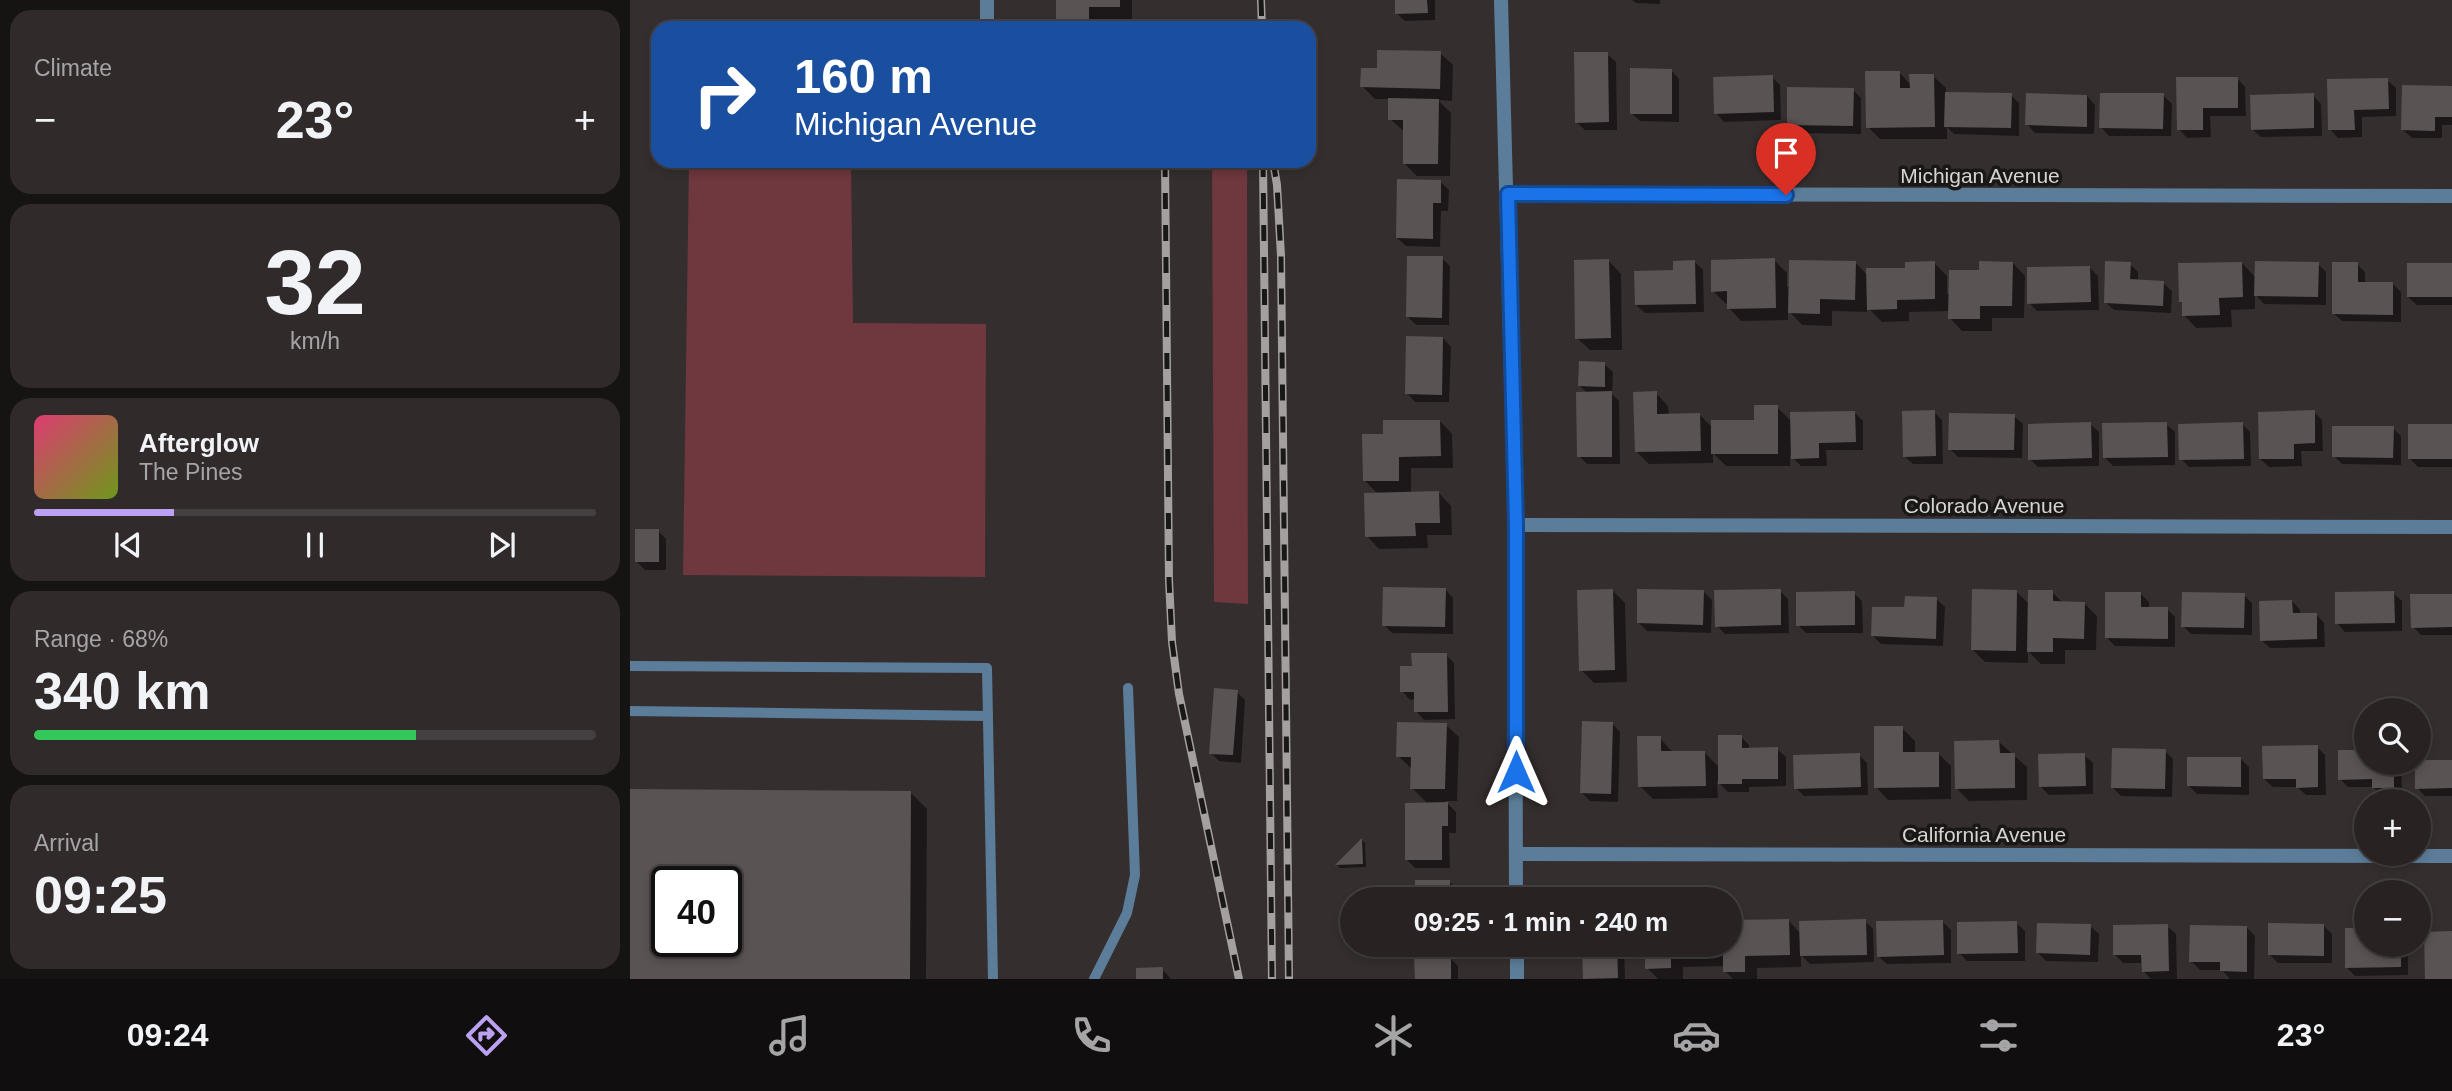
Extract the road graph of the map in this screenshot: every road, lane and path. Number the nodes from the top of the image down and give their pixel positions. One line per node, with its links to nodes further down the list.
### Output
1 (987, 0): 3 (street)
2 (1501, 0): 4 (street)
3 (987, 21)
4 (1508, 194): 5 (street, Michigan Avenue); 6 (street)
5 (2452, 196)
6 (1516, 525): 7 (street, Colorado Avenue); 12 (street)
7 (2452, 527)
8 (630, 667): 11 (lane)
9 (1128, 688): 17 (lane)
10 (630, 711): 11 (lane)
11 (988, 716): 16 (lane)
12 (1516, 854): 13 (street, California Avenue); 14 (street)
13 (2452, 856)
14 (1516, 887)
15 (1517, 957): 18 (street)
16 (993, 979)
17 (1094, 979)
18 (1517, 979)

